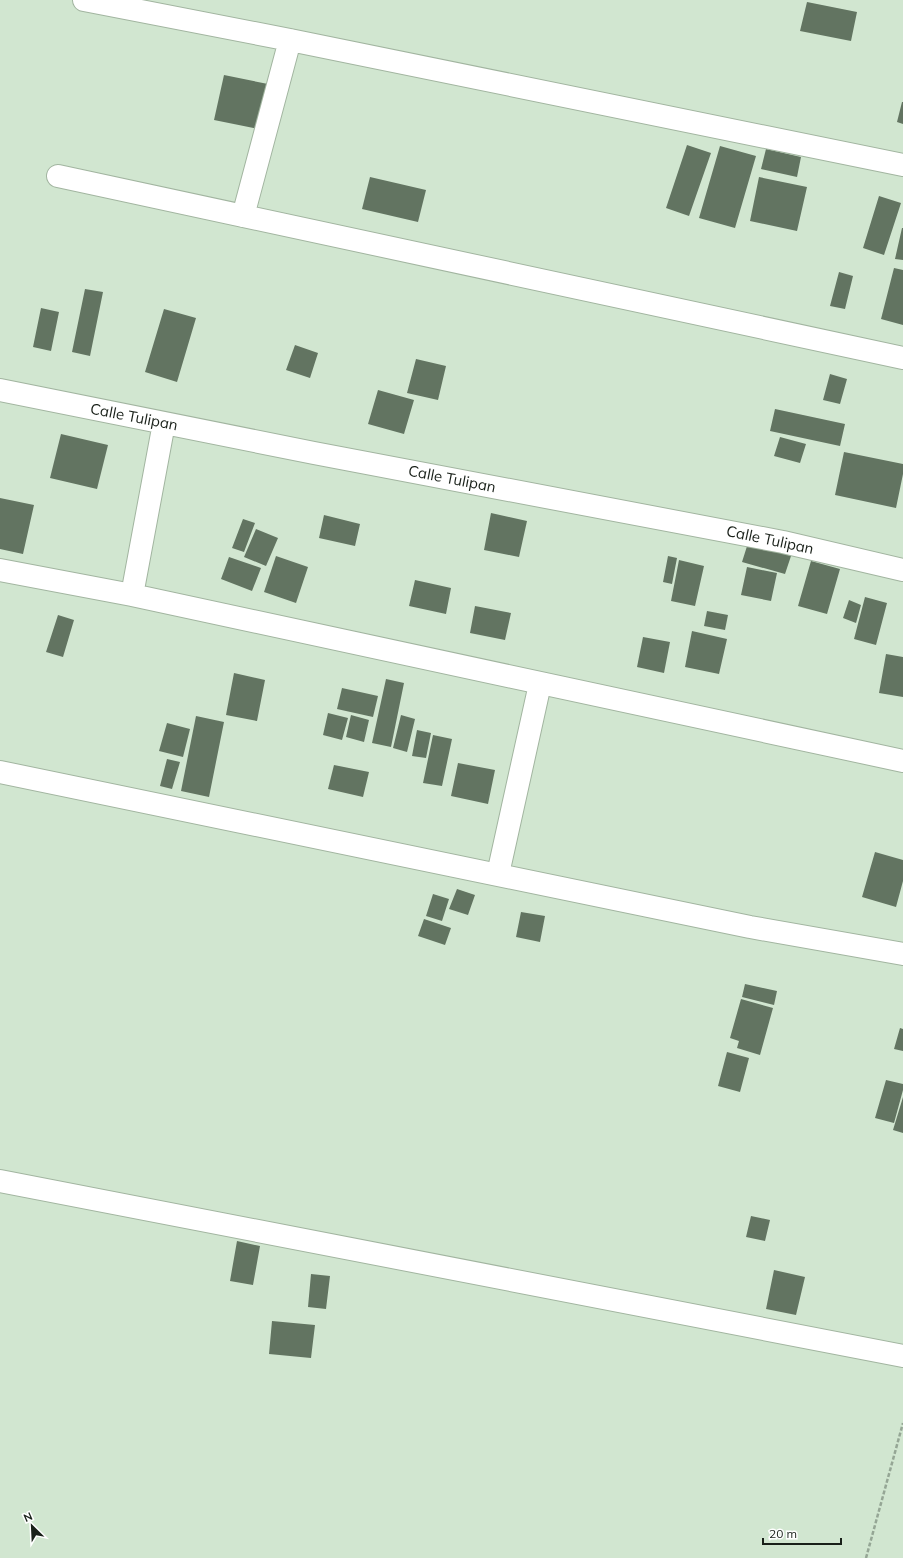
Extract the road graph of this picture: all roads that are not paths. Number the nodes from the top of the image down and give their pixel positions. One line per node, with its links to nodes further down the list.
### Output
1 (84, 0): 2 (street)
2 (290, 40): 3 (street); 5 (street)
3 (903, 165)
4 (58, 176): 5 (street)
5 (243, 216): 6 (street)
6 (903, 358)
7 (0, 390): 8 (street, Calle Tulipan)
8 (164, 423): 10 (street, Calle Tulipan); 11 (street)
9 (0, 570): 11 (street)
10 (903, 570)
11 (132, 595): 12 (street)
12 (540, 684): 13 (street); 15 (street)
13 (903, 761)
14 (0, 772): 15 (street)
15 (498, 874): 16 (street)
16 (903, 954)
17 (0, 1181): 18 (street)
18 (903, 1356)

